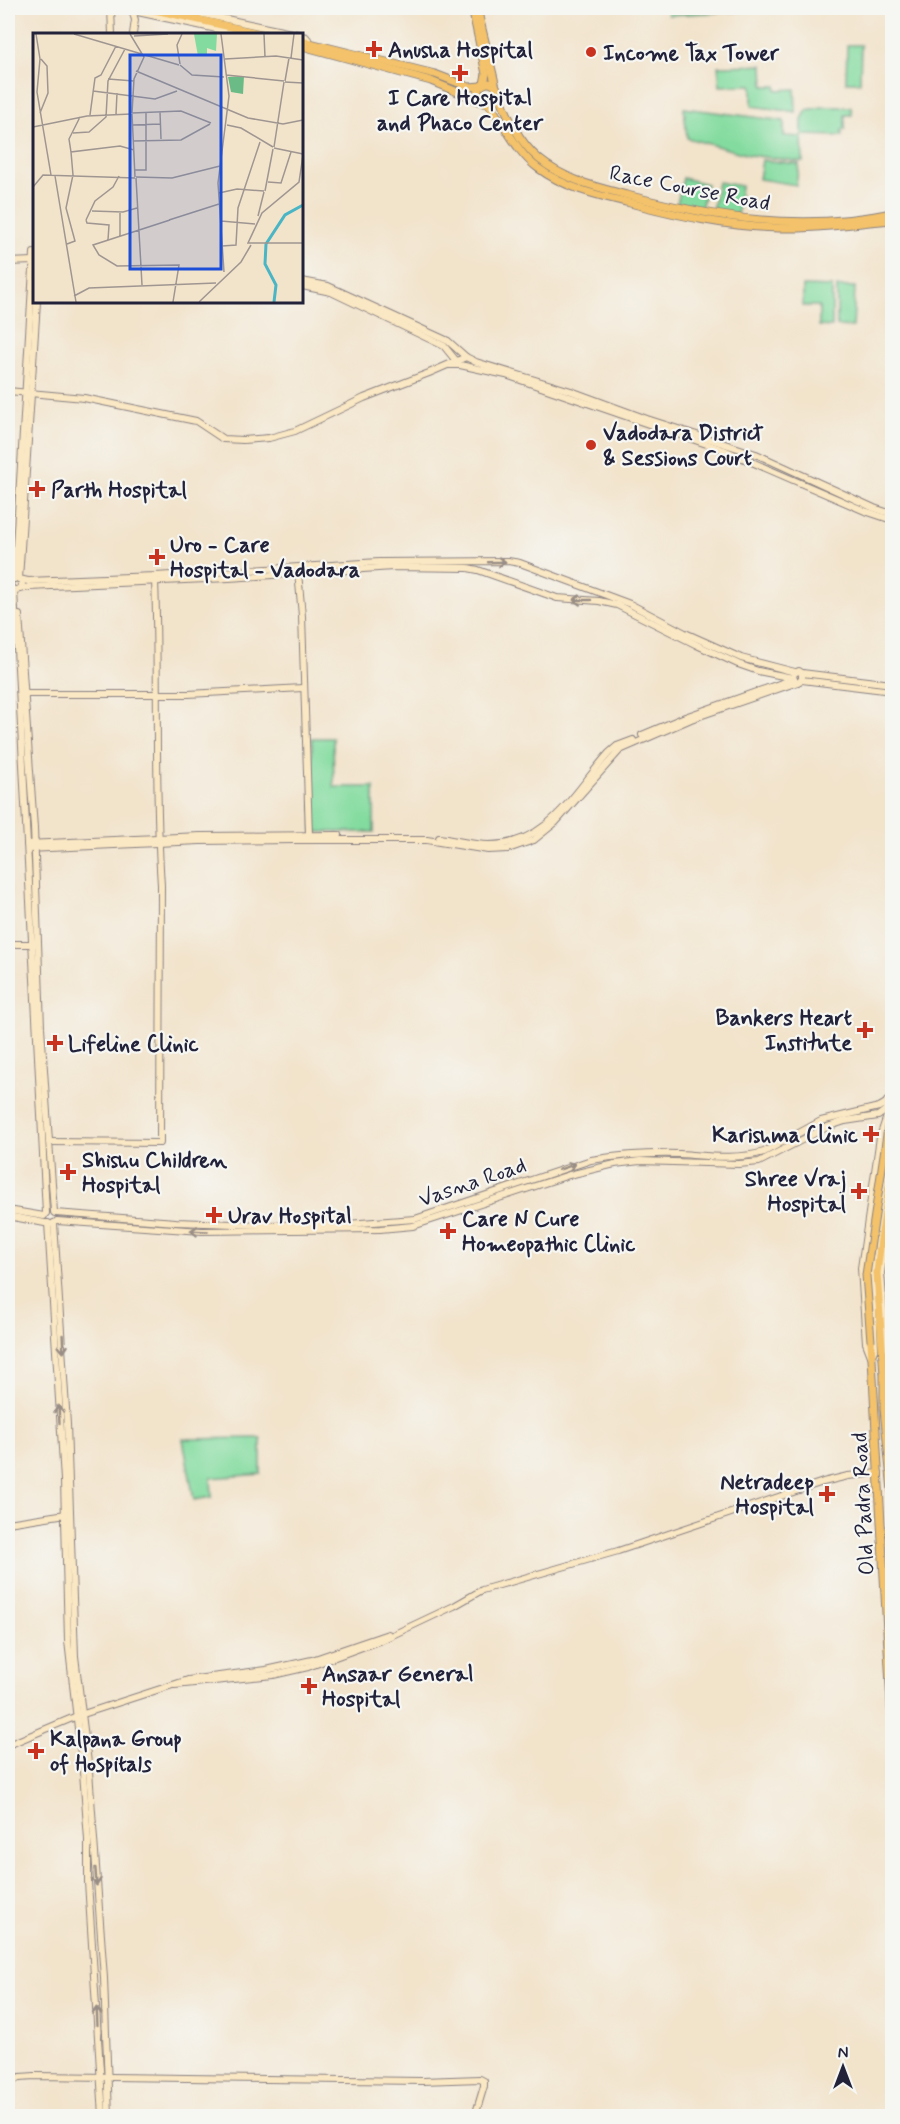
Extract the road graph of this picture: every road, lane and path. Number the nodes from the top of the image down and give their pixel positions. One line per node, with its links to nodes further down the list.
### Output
1 (111, 8): 8 (street)
2 (119, 8): 7 (street)
3 (146, 8): 11 (main road)
4 (175, 8): 12 (street)
5 (472, 8): 14 (main road)
6 (477, 8): 14 (main road)
7 (131, 9): 9 (street); 10 (street)
8 (112, 33)
9 (133, 33)
10 (236, 33)
11 (257, 33)
12 (291, 33)
13 (304, 43): 15 (main road); 17 (main road)
14 (488, 69): 15 (main road); 16 (main road)
15 (482, 85): 16 (main road); 17 (main road)
16 (497, 89): 17 (main road); 18 (main road)
17 (486, 103): 18 (main road)
18 (505, 120): 19 (main road, Race Course Road); 19 (main road, Race Course Road)
19 (892, 215)
20 (33, 261): 21 (street)
21 (8, 262)
22 (303, 281): 26 (street)
23 (33, 285): 29 (street)
24 (303, 286): 27 (street)
25 (37, 303): 29 (street)
26 (466, 357): 27 (street); 30 (street)
27 (458, 362): 29 (street); 31 (street)
28 (8, 391): 29 (street)
29 (28, 392): 33 (street)
30 (892, 514)
31 (892, 520)
32 (298, 571): 34 (street); 36 (street, one-way to 32); 37 (street, one-way to 37); 40 (street)
33 (15, 579): 34 (street); 35 (street); 35 (street)
34 (155, 579): 35 (street); 42 (street)
35 (14, 590): 43 (street)
36 (765, 672): 37 (street); 39 (street)
37 (797, 677): 38 (street); 39 (street); 41 (street); 44 (street)
38 (892, 684)
39 (768, 687): 44 (street)
40 (303, 688): 42 (street); 45 (street)
41 (892, 691)
42 (158, 693): 43 (street); 46 (street)
43 (22, 694): 47 (street)
44 (685, 720): 45 (street); 46 (street)
45 (309, 835): 46 (street)
46 (158, 841): 47 (street); 54 (street)
47 (31, 846): 49 (street)
48 (8, 944): 49 (street)
49 (35, 944): 54 (street); 60 (street)
50 (892, 1081): 51 (street)
51 (890, 1100): 52 (street); 60 (street, Vasna Road, one-way to 51); 62 (main road, Old Padra Road, bridge)
52 (889, 1113): 60 (street, Vasna Road, one-way to 60); 62 (street)
53 (892, 1126): 62 (street)
54 (49, 1142): 60 (street)
55 (892, 1142): 61 (street)
56 (892, 1168): 61 (main road, Old Padra Road)
57 (892, 1197): 61 (street)
58 (8, 1210): 60 (street, Vasna Road)
59 (8, 1216): 60 (street, Vasna Road)
60 (51, 1218): 68 (street)
61 (883, 1354): 64 (main road, Old Padra Road)
62 (871, 1356): 66 (main road, Old Padra Road)
63 (892, 1367): 64 (street)
64 (884, 1372): 65 (street); 67 (main road, Old Padra Road)
65 (892, 1373)
66 (879, 1473): 70 (main road, Old Padra Road); 71 (street)
67 (892, 1491)
68 (67, 1514): 69 (street); 71 (street)
69 (8, 1523)
70 (890, 1645): 72 (main road, Old Padra Road)
71 (80, 1715): 73 (street); 74 (street)
72 (892, 1722)
73 (8, 1745)
74 (104, 2077): 75 (street); 76 (street); 77 (street); 78 (street)
75 (8, 2083)
76 (103, 2116)
77 (109, 2116)
78 (475, 2116)

